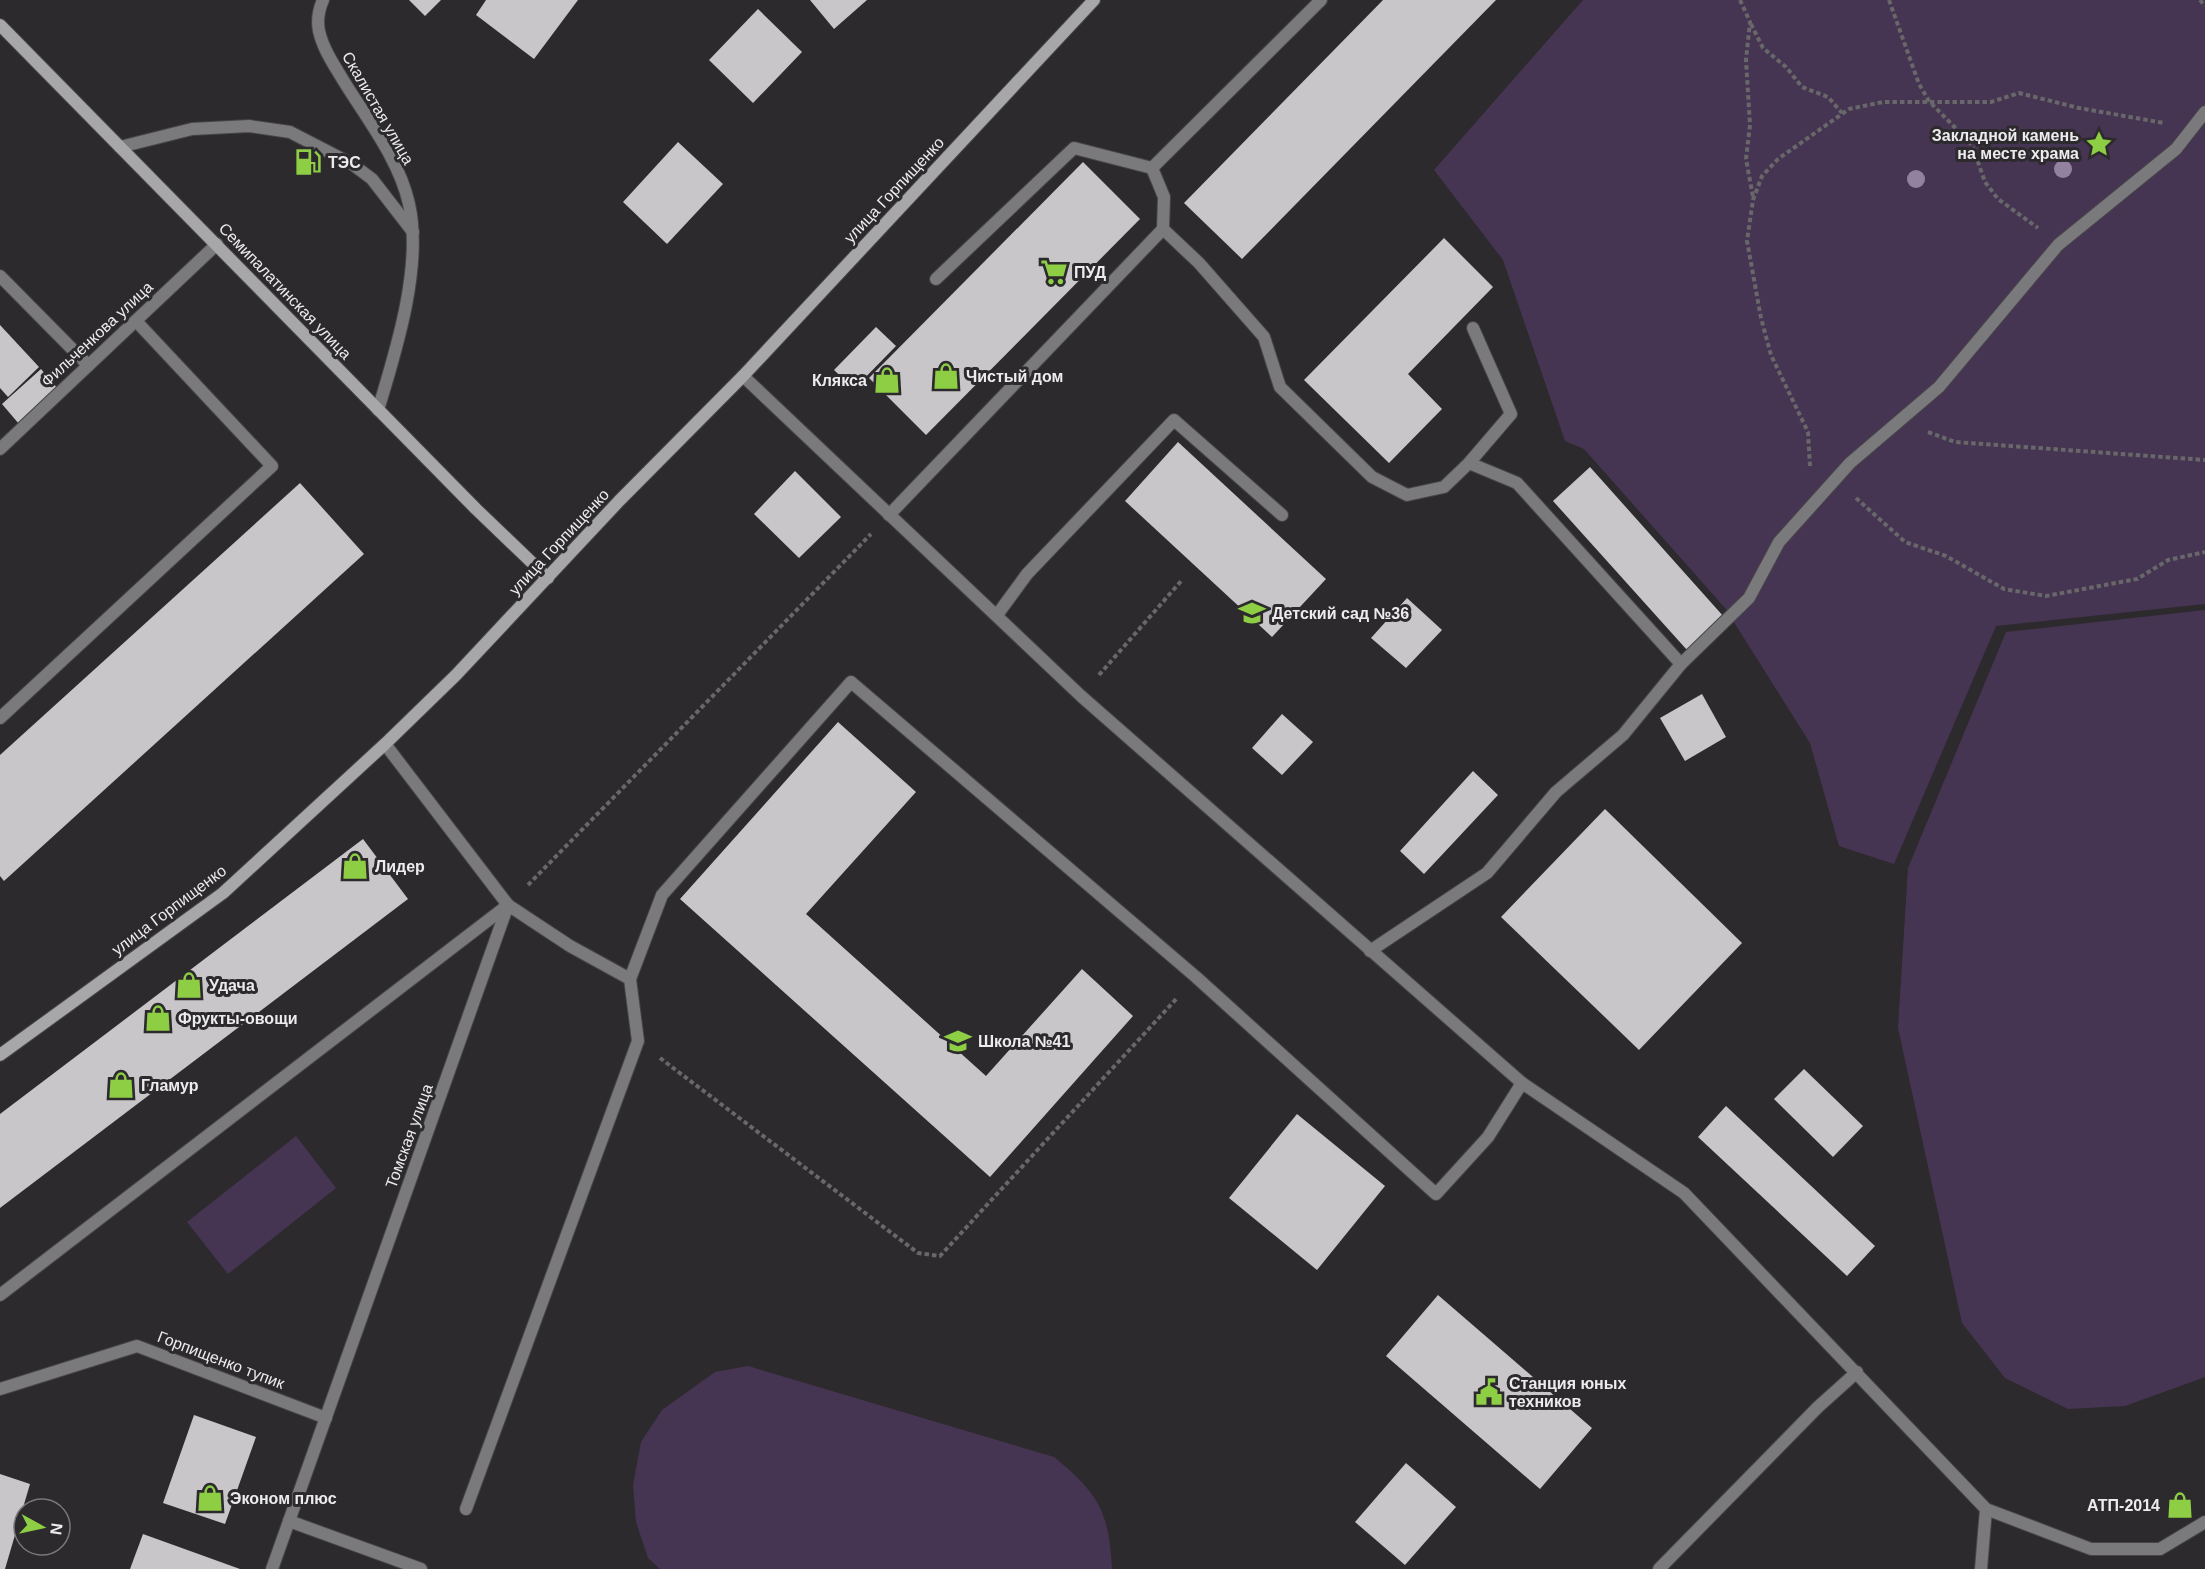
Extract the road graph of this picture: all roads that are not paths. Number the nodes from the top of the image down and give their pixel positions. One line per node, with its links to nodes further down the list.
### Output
1 (323, 0): 9 (street, Скалистая улица)
2 (1094, 0): 16 (main road, улица Горпищенко)
3 (1321, 0): 7 (street)
4 (0, 25): 6 (main road, Семипалатинская улица)
5 (2205, 111): 24 (street)
6 (120, 147): 9 (street); 10 (main road, Семипалатинская улица)
7 (1152, 168): 8 (street); 12 (street)
8 (1163, 229): 19 (street); 20 (street)
9 (413, 232): 17 (street, Скалистая улица)
10 (217, 244): 13 (street, Фильченкова улица); 17 (main road, Семипалатинская улица)
11 (0, 276): 15 (street)
12 (936, 279)
13 (136, 321): 15 (street, Фильченкова улица); 25 (street)
14 (1473, 328): 19 (street)
15 (88, 365): 18 (street, Фильченкова улица)
16 (743, 376): 20 (street); 22 (main road, улица Горпищенко)
17 (378, 410): 22 (main road, Семипалатинская улица)
18 (0, 448)
19 (1469, 463): 24 (street)
20 (889, 515): 23 (street)
21 (1282, 515): 23 (street)
22 (548, 578): 26 (main road, улица Горпищенко)
23 (996, 615): 28 (street)
24 (1681, 664): 28 (street)
25 (0, 718)
26 (385, 744): 27 (street); 30 (main road, улица Горпищенко)
27 (508, 905): 29 (street); 32 (street); 35 (street, Томская улица)
28 (1370, 951): 31 (street)
29 (630, 979): 31 (street); 36 (street)
30 (0, 1054)
31 (1522, 1083): 33 (street)
32 (0, 1295)
33 (1857, 1372): 37 (street); 42 (street)
34 (0, 1389): 35 (street, Горпищенко тупик)
35 (326, 1418): 38 (street, Томская улица)
36 (466, 1509)
37 (1986, 1509): 39 (street); 43 (street)
38 (289, 1521): 40 (street, Томская улица); 41 (street)
39 (2205, 1522)
40 (273, 1569)
41 (421, 1569)
42 (1659, 1569)
43 (1981, 1569)

